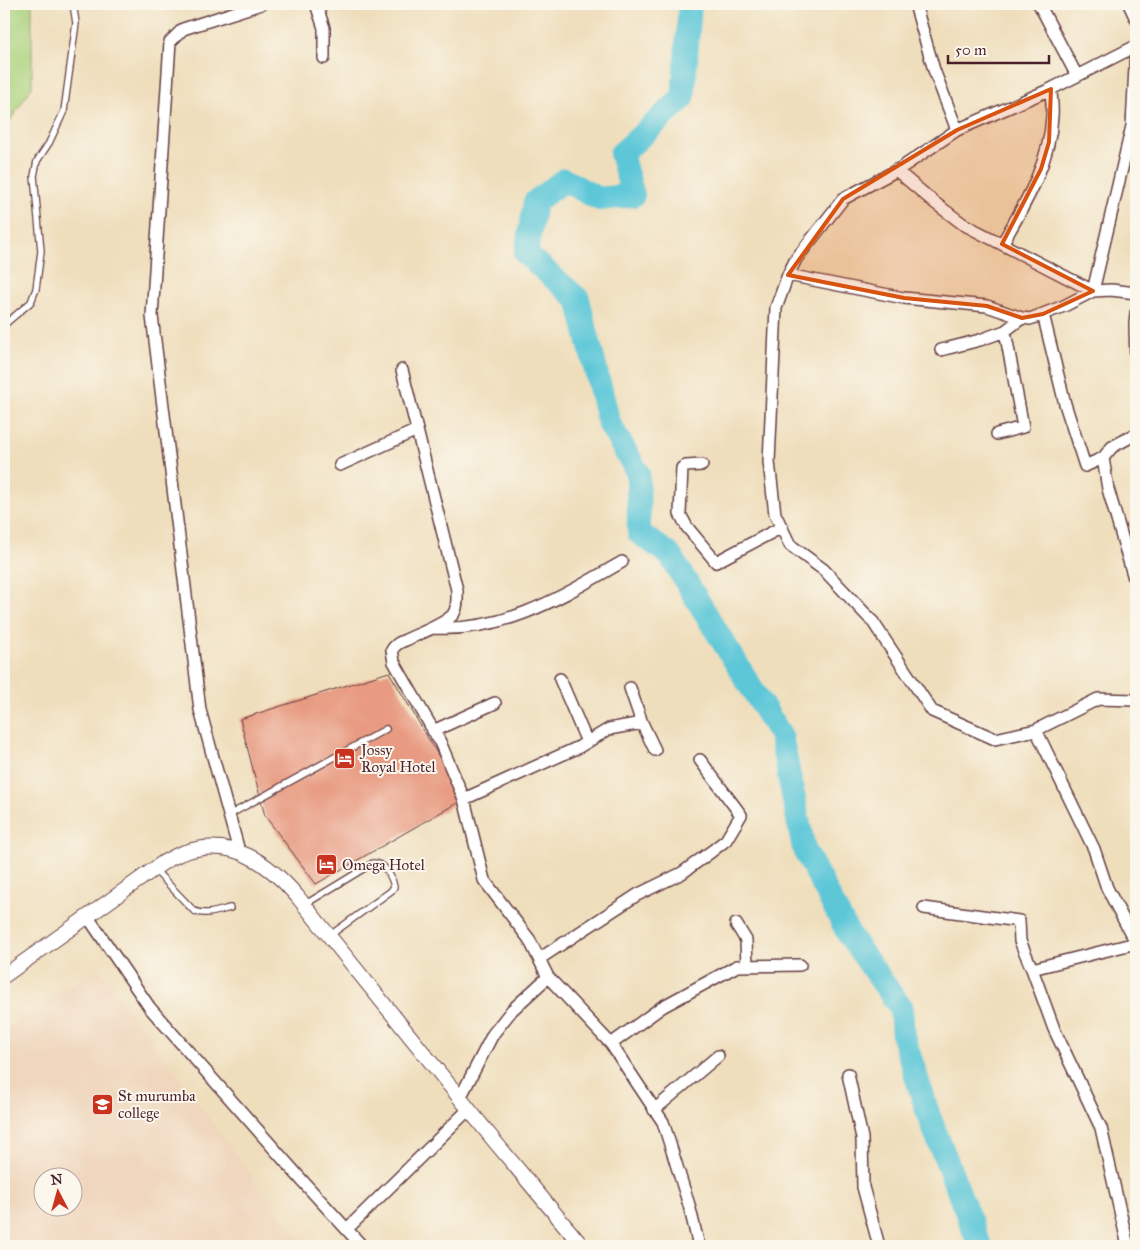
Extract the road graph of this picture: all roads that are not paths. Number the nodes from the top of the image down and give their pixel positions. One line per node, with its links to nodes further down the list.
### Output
1 (73, 4): 21 (lane)
2 (261, 4): 49 (street)
3 (316, 4): 9 (street)
4 (915, 4): 12 (street)
5 (1039, 4): 10 (street)
6 (1129, 4): 7 (street)
7 (1136, 19)
8 (1136, 46): 10 (street); 16 (street)
9 (324, 58)
10 (1077, 76): 11 (street)
11 (1051, 89): 12 (street); 14 (street)
12 (957, 130): 13 (street)
13 (896, 170): 14 (street); 15 (street)
14 (1002, 244): 16 (street)
15 (788, 275): 20 (street); 32 (street)
16 (1093, 291): 17 (street); 19 (street)
17 (1136, 293)
18 (1136, 313): 24 (street)
19 (1043, 314): 20 (street); 29 (street)
20 (1022, 318): 22 (street)
21 (4, 325)
22 (1005, 331): 23 (street); 27 (street)
23 (941, 350)
24 (1136, 359)
25 (402, 370): 26 (street)
26 (417, 430): 30 (street); 36 (street)
27 (997, 434)
28 (1136, 434): 29 (street)
29 (1103, 458): 34 (street)
30 (340, 465)
31 (702, 465): 32 (street)
32 (782, 527): 43 (street)
33 (622, 562): 36 (street)
34 (1133, 563): 35 (street)
35 (1136, 585)
36 (431, 628): 44 (street)
37 (560, 679): 45 (street)
38 (630, 688): 41 (street)
39 (1136, 700): 43 (street)
40 (495, 703): 44 (street)
41 (642, 722): 45 (street); 46 (street)
42 (386, 729): 49 (lane)
43 (1036, 730): 58 (street)
44 (433, 731): 48 (street)
45 (587, 742): 48 (street)
46 (655, 750)
47 (700, 760): 59 (street)
48 (464, 799): 59 (street)
49 (229, 815): 50 (street)
50 (239, 851): 51 (street); 52 (street)
51 (154, 869): 53 (lane); 55 (street)
52 (304, 905): 57 (street); 57 (lane)
53 (230, 908)
54 (924, 908): 62 (street)
55 (88, 917): 63 (street); 71 (street)
56 (736, 924): 61 (street)
57 (329, 936): 68 (street)
58 (1136, 942): 62 (street)
59 (539, 959): 64 (street)
60 (800, 965): 61 (street)
61 (746, 966): 65 (street)
62 (1032, 969): 76 (street)
63 (4, 976)
64 (548, 977): 65 (street); 68 (street)
65 (611, 1044): 70 (street)
66 (718, 1056): 70 (street)
67 (848, 1074): 75 (street)
68 (460, 1098): 69 (street)
69 (469, 1109): 71 (street); 73 (street)
70 (654, 1110): 74 (street)
71 (347, 1229): 72 (street)
72 (362, 1246)
73 (582, 1246)
74 (699, 1246)
75 (879, 1246)
76 (1128, 1246)

